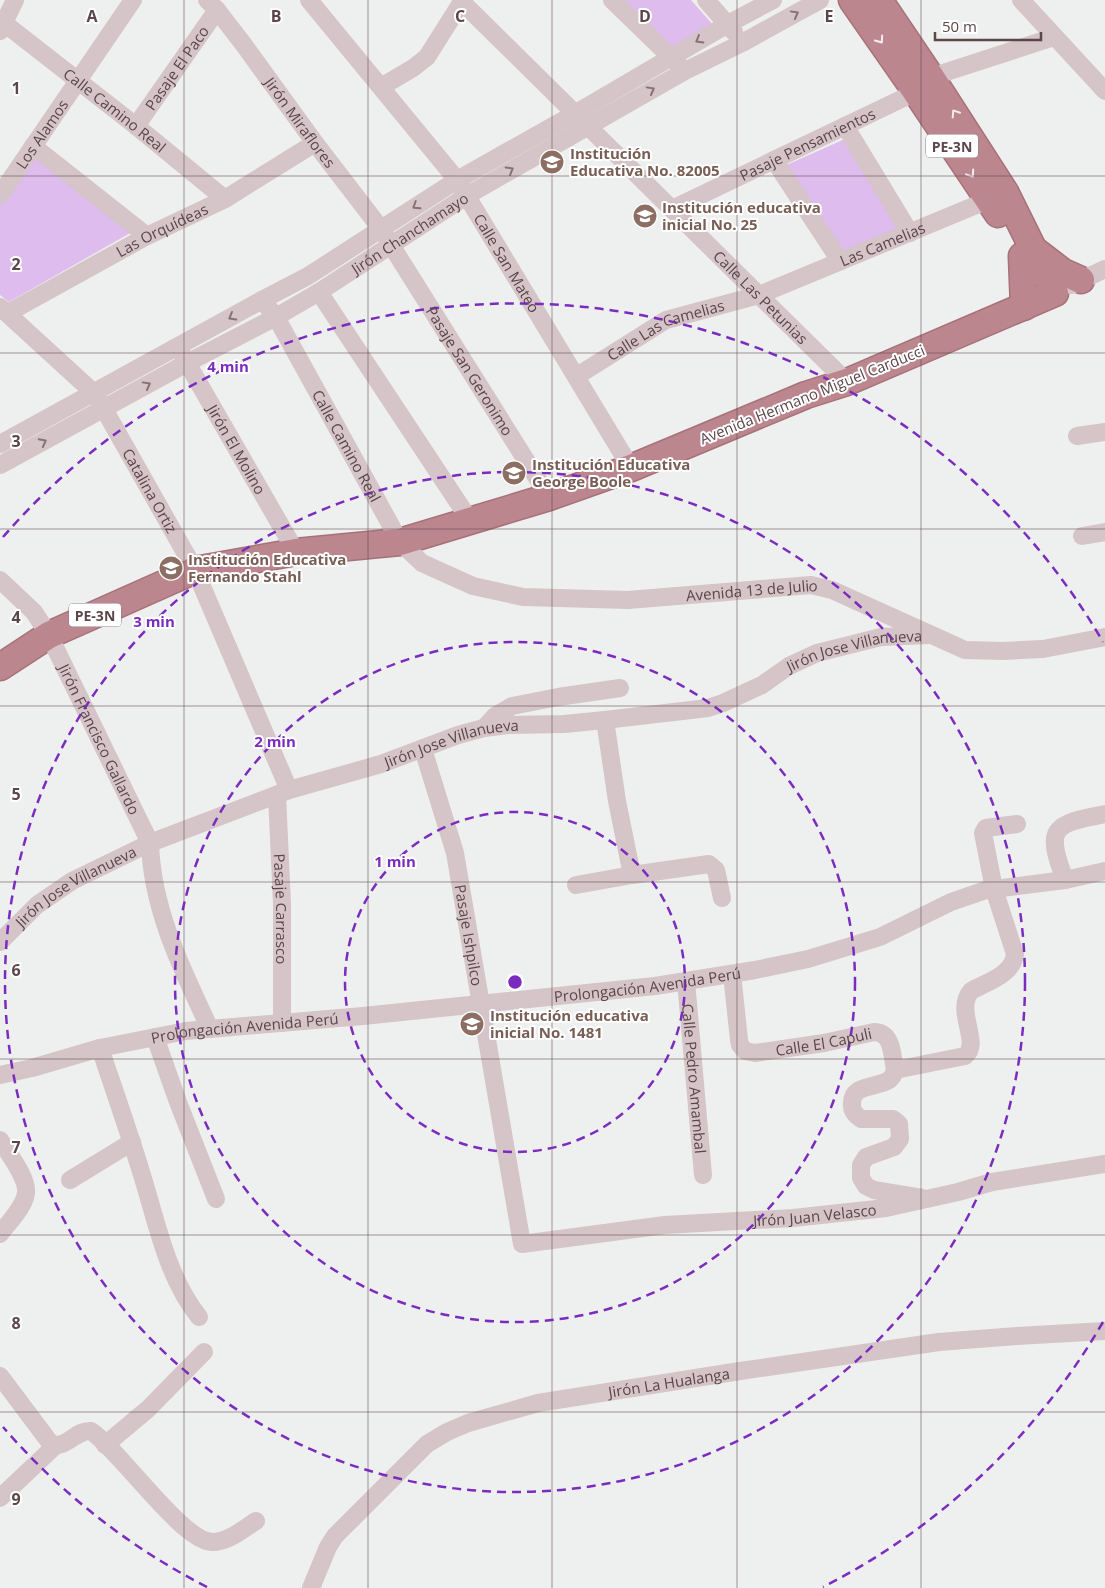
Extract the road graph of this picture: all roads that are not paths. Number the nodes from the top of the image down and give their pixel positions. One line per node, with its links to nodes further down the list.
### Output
1 (15, 0): 14 (street)
2 (133, 0): 19 (street, Los Alamos)
3 (309, 0): 21 (street, Calle San Mateo)
4 (612, 0): 17 (street)
5 (706, 0): 13 (street)
6 (773, 0): 13 (street, Jirón Chanchamayo)
7 (820, 0): 16 (street, Jirón Chanchamayo, one-way to 7)
8 (852, 0): 20 (highway, PE-3N, one-way to 20)
9 (879, 0): 20 (highway, PE-3N)
10 (1021, 0): 15 (street)
11 (462, 1): 21 (street); 23 (street, Calle Las Petunias)
12 (212, 5): 24 (street, Pasaje El Paco); 26 (street, Jirón Miraflores)
13 (728, 24): 16 (street); 17 (street, Jirón Chanchamayo, one-way to 17)
14 (2, 27): 19 (street, Calle Camino Real)
15 (1054, 37): 20 (street, Pasaje Pensamientos); 22 (street)
16 (742, 43): 18 (street, Jirón Chanchamayo)
17 (671, 57): 18 (street); 23 (street, Jirón Chanchamayo)
18 (685, 71): 23 (street, Jirón Chanchamayo, one-way to 18)
19 (78, 80): 24 (street, Calle Camino Real); 27 (street, Los Alamos)
20 (924, 85): 25 (street, Pasaje Pensamientos); 32 (highway, PE-3N)
21 (381, 87): 29 (street, Calle San Mateo)
22 (1105, 92)
23 (581, 119): 29 (street, Jirón Chanchamayo); 30 (street, Jirón Chanchamayo, one-way to 23); 34 (street, Calle Las Petunias)
24 (136, 126): 33 (street, Calle Camino Real)
25 (845, 126): 28 (street, Pasaje Pensamientos); 36 (street)
26 (315, 144): 33 (street, Las Orquídeas); 35 (street, Jirón Miraflores)
27 (33, 146): 31 (street, Los Alamos); 37 (street)
28 (774, 160): 34 (street, Pasaje Pensamientos); 40 (street)
29 (457, 180): 30 (street, Calle San Mateo); 35 (street, Jirón Chanchamayo, one-way to 35)
30 (468, 194): 38 (street, Jirón Chanchamayo); 51 (street, Calle San Mateo)
31 (0, 195)
32 (997, 197): 36 (street, Las Camelias); 39 (highway, PE-3N)
33 (225, 199): 37 (street, Las Orquídeas)
34 (672, 209): 44 (street, Calle Las Petunias)
35 (381, 229): 38 (street, Jirón Miraflores); 45 (street, Jirón Chanchamayo)
36 (910, 233): 40 (street, Las Camelias)
37 (147, 236): 47 (street, Las Orquídeas)
38 (391, 245): 43 (street, Jirón Chanchamayo); 60 (street, Pasaje San Geronimo)
39 (1028, 253): 42 (highway); 46 (highway, PE-3N)
40 (840, 261): 44 (street, Las Camelias)
41 (1105, 270): 42 (street)
42 (1080, 280): 46 (street)
43 (320, 292): 48 (street, Jirón Chanchamayo); 61 (street)
44 (759, 295): 51 (street, Calle Las Camelias); 52 (street, Calle Las Petunias)
45 (262, 300): 48 (street, Calle Camino Real); 49 (street, Jirón Chanchamayo, one-way to 49)
46 (1040, 300): 52 (highway, Avenida Hermano Miguel Carducci / PE-3N)
47 (4, 310): 53 (street, Catalina Ortiz)
48 (276, 317): 50 (street, Jirón Chanchamayo); 64 (street, Calle Camino Real)
49 (178, 347): 50 (street, Jirón El Molino); 53 (street, Jirón Chanchamayo)
50 (187, 363): 54 (street, Jirón Chanchamayo, one-way to 50); 65 (street, Jirón El Molino)
51 (577, 376): 59 (street, Calle San Mateo)
52 (848, 382): 59 (highway, Avenida Hermano Miguel Carducci / PE-3N)
53 (94, 393): 54 (street, Catalina Ortiz); 57 (street, Jirón Chanchamayo)
54 (104, 409): 58 (street, Jirón Chanchamayo, one-way to 54); 66 (street, Catalina Ortiz)
55 (1105, 432): 56 (street)
56 (1077, 436)
57 (0, 444)
58 (0, 466)
59 (631, 468): 60 (highway, Avenida Hermano Miguel Carducci / PE-3N)
60 (549, 497): 61 (highway, Avenida Hermano Miguel Carducci / PE-3N)
61 (471, 522): 64 (highway, Avenida Hermano Miguel Carducci / PE-3N)
62 (1105, 532): 63 (street)
63 (1082, 536)
64 (400, 542): 65 (highway, Avenida Hermano Miguel Carducci / PE-3N); 69 (street, Avenida 13 de Julio)
65 (296, 552): 66 (highway, Avenida Hermano Miguel Carducci / PE-3N)
66 (195, 570): 68 (highway, Avenida Hermano Miguel Carducci / PE-3N); 76 (street, Catalina Ortiz)
67 (0, 580): 68 (street, Jirón Francisco Gallardo)
68 (50, 635): 71 (highway, Avenida Hermano Miguel Carducci / PE-3N); 79 (street, Jirón Francisco Gallardo)
69 (931, 635): 70 (street, Avenida 13 de Julio); 73 (street, Jirón Jose Villanueva)
70 (1105, 637)
71 (0, 667)
72 (620, 688): 74 (street)
73 (605, 720): 74 (street, Jirón Jose Villanueva); 81 (street)
74 (484, 728): 75 (street, Jirón Jose Villanueva)
75 (423, 749): 76 (street, Jirón Jose Villanueva); 89 (street, Pasaje Ishpilco)
76 (283, 793): 79 (street, Jirón Jose Villanueva); 90 (street, Pasaje Carrasco)
77 (1105, 814): 82 (street)
78 (1017, 824): 84 (street)
79 (150, 843): 86 (street, Jirón Jose Villanueva); 91 (street)
80 (1105, 871): 82 (street, Prolongación Avenida Perú)
81 (632, 875): 83 (street); 85 (street)
82 (1065, 880): 84 (street, Prolongación Avenida Perú)
83 (576, 886)
84 (994, 889): 87 (street, Prolongación Avenida Perú); 94 (street)
85 (722, 898)
86 (0, 942)
87 (732, 974): 88 (street, Prolongación Avenida Perú); 94 (street, Calle El Capuli)
88 (686, 981): 89 (street, Prolongación Avenida Perú); 99 (street, Calle Pedro Amambal)
89 (479, 1003): 90 (street, Prolongación Avenida Perú); 104 (street, Pasaje Ishpilco)
90 (282, 1023): 91 (street, Prolongación Avenida Perú)
91 (210, 1029): 92 (street, Prolongación Avenida Perú)
92 (155, 1037): 93 (street, Prolongación Avenida Perú); 102 (street)
93 (100, 1048): 95 (street, Prolongación Avenida Perú); 97 (street)
94 (895, 1070): 101 (street)
95 (0, 1075)
96 (0, 1140): 103 (street)
97 (132, 1142): 100 (street); 105 (street)
98 (1105, 1164): 101 (street, Jirón Juan Velasco)
99 (703, 1175)
100 (70, 1180)
101 (927, 1198): 104 (street, Jirón Juan Velasco)
102 (216, 1199)
103 (0, 1234)
104 (522, 1244)
105 (199, 1317)
106 (1105, 1331): 113 (street, Jirón La Hualanga)
107 (204, 1352): 109 (street)
108 (0, 1376): 110 (street)
109 (105, 1444): 110 (street); 112 (street)
110 (55, 1446): 111 (street)
111 (0, 1498)
112 (256, 1521)
113 (311, 1588)

